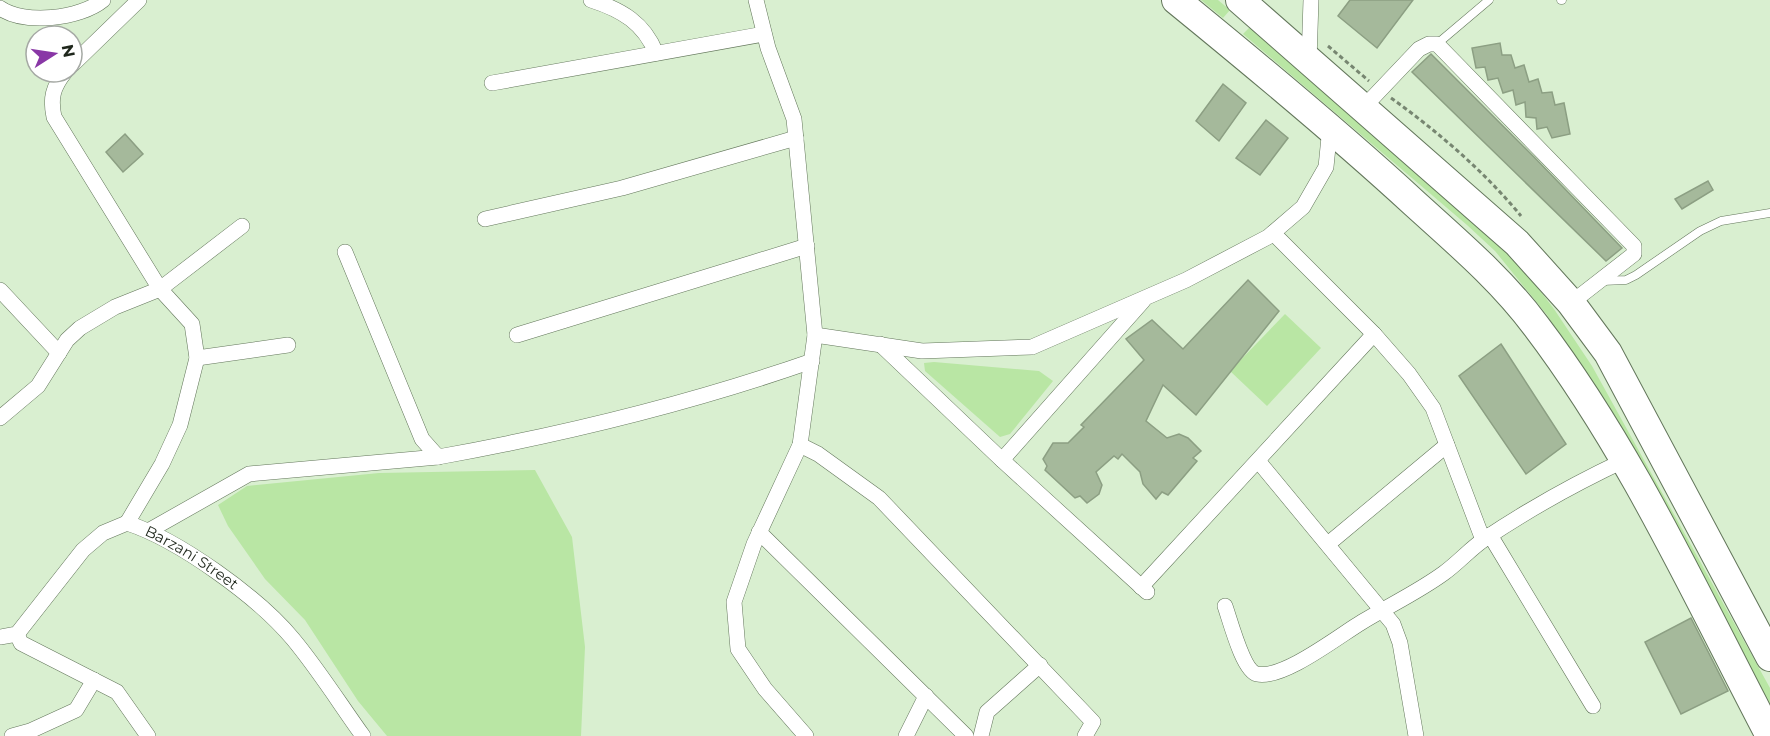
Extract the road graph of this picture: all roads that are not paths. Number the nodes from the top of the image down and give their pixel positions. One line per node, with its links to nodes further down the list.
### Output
1 (103, 0): 9 (street)
2 (139, 0): 13 (street)
3 (591, 0): 14 (street)
4 (756, 0): 10 (street)
5 (1176, 0): 12 (highway)
6 (1311, 0): 15 (street)
7 (1489, 0): 11 (lane)
8 (1247, 6): 12 (highway); 15 (highway)
9 (0, 8)
10 (764, 34): 14 (street); 20 (street)
11 (1437, 44): 18 (street); 27 (street)
12 (1232, 46): 19 (highway)
13 (84, 53)
14 (656, 53): 16 (street)
15 (1310, 61): 18 (highway)
16 (492, 83)
17 (56, 84): 28 (street)
18 (1363, 108): 31 (highway)
19 (1330, 127): 24 (street); 45 (highway)
20 (796, 138): 22 (street); 25 (street)
21 (1770, 213): 27 (lane)
22 (485, 219)
23 (243, 226): 28 (street)
24 (1273, 233): 30 (street); 32 (street)
25 (807, 246): 33 (street); 34 (street)
26 (345, 252): 43 (street)
27 (1597, 281): 31 (street)
28 (159, 289): 37 (street); 38 (street)
29 (0, 290): 37 (street)
30 (1147, 297): 35 (street); 44 (street)
31 (1571, 303): 56 (highway)
32 (1374, 334): 42 (street); 46 (street)
33 (517, 335)
34 (815, 335): 35 (street); 39 (street)
35 (880, 344): 44 (street)
36 (288, 345): 38 (street)
37 (59, 353): 40 (street)
38 (197, 358): 47 (street)
39 (812, 361): 41 (street); 43 (street)
40 (0, 418)
41 (800, 445): 49 (street); 57 (street)
42 (1447, 446): 50 (street); 51 (street)
43 (438, 457): 48 (street)
44 (1002, 460): 46 (street)
45 (1624, 460): 50 (street); 70 (highway)
46 (1259, 462): 51 (street)
47 (128, 523): 48 (street, Barzani Street); 54 (street, Barzani Street)
48 (150, 530): 63 (street, Barzani Street)
49 (759, 532): 59 (street); 64 (street)
50 (1486, 538): 53 (street); 60 (street)
51 (1328, 544): 53 (street)
52 (1225, 606): 53 (street)
53 (1382, 612): 69 (street)
54 (17, 634): 55 (street); 58 (street)
55 (0, 638)
56 (1770, 657)
57 (1040, 665): 67 (street); 68 (street)
58 (94, 680): 61 (street); 62 (street)
59 (926, 696): 65 (street); 66 (street)
60 (1593, 706)
61 (12, 736)
62 (148, 736)
63 (363, 736)
64 (806, 736)
65 (906, 736)
66 (966, 736)
67 (981, 736)
68 (1085, 736)
69 (1416, 736)
70 (1770, 736)

